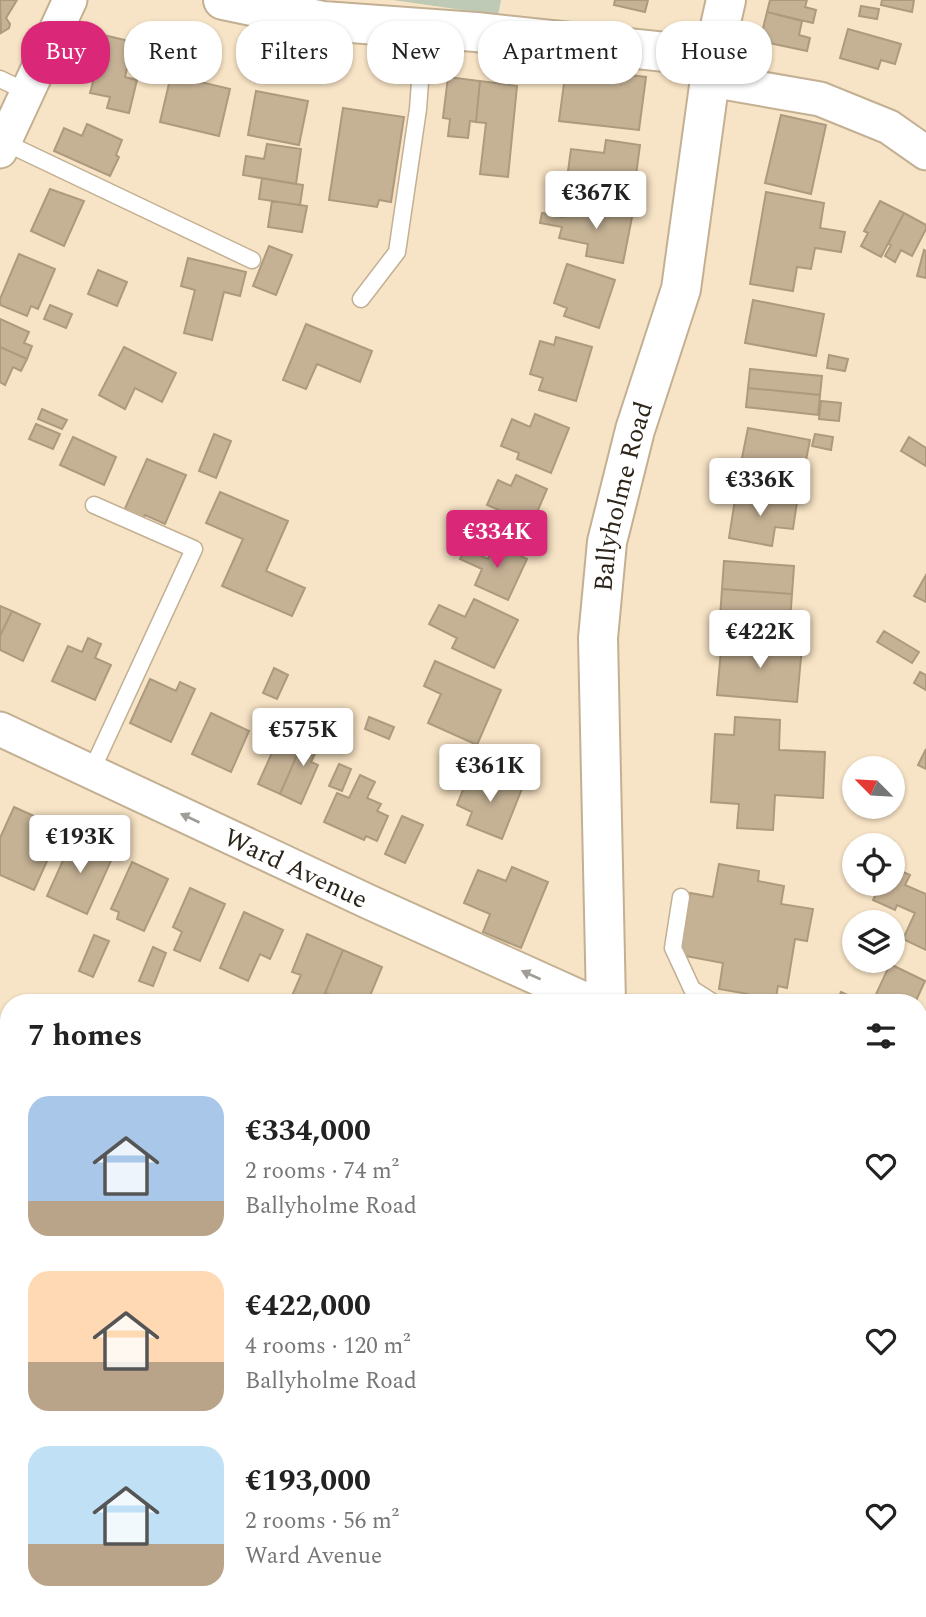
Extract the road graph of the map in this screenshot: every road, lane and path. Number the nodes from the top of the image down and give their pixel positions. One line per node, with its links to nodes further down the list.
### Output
1 (70, 0): 11 (street)
2 (223, 0): 5 (main road)
3 (726, 0): 4 (main road, Ballyholme Road)
4 (722, 21)
5 (367, 24)
6 (464, 34): 7 (main road)
7 (656, 61)
8 (420, 84): 15 (lane)
9 (710, 84): 21 (main road, Ballyholme Road)
10 (766, 84): 13 (street)
11 (14, 86): 12 (street)
12 (2, 146): 14 (lane)
13 (926, 153)
14 (252, 260)
15 (361, 299)
16 (94, 505): 18 (lane)
17 (0, 729): 18 (street, Ward Avenue)
18 (91, 772): 20 (street, Ward Avenue, one-way to 18)
19 (681, 897): 22 (lane)
20 (573, 994)
21 (606, 994)
22 (700, 994)

